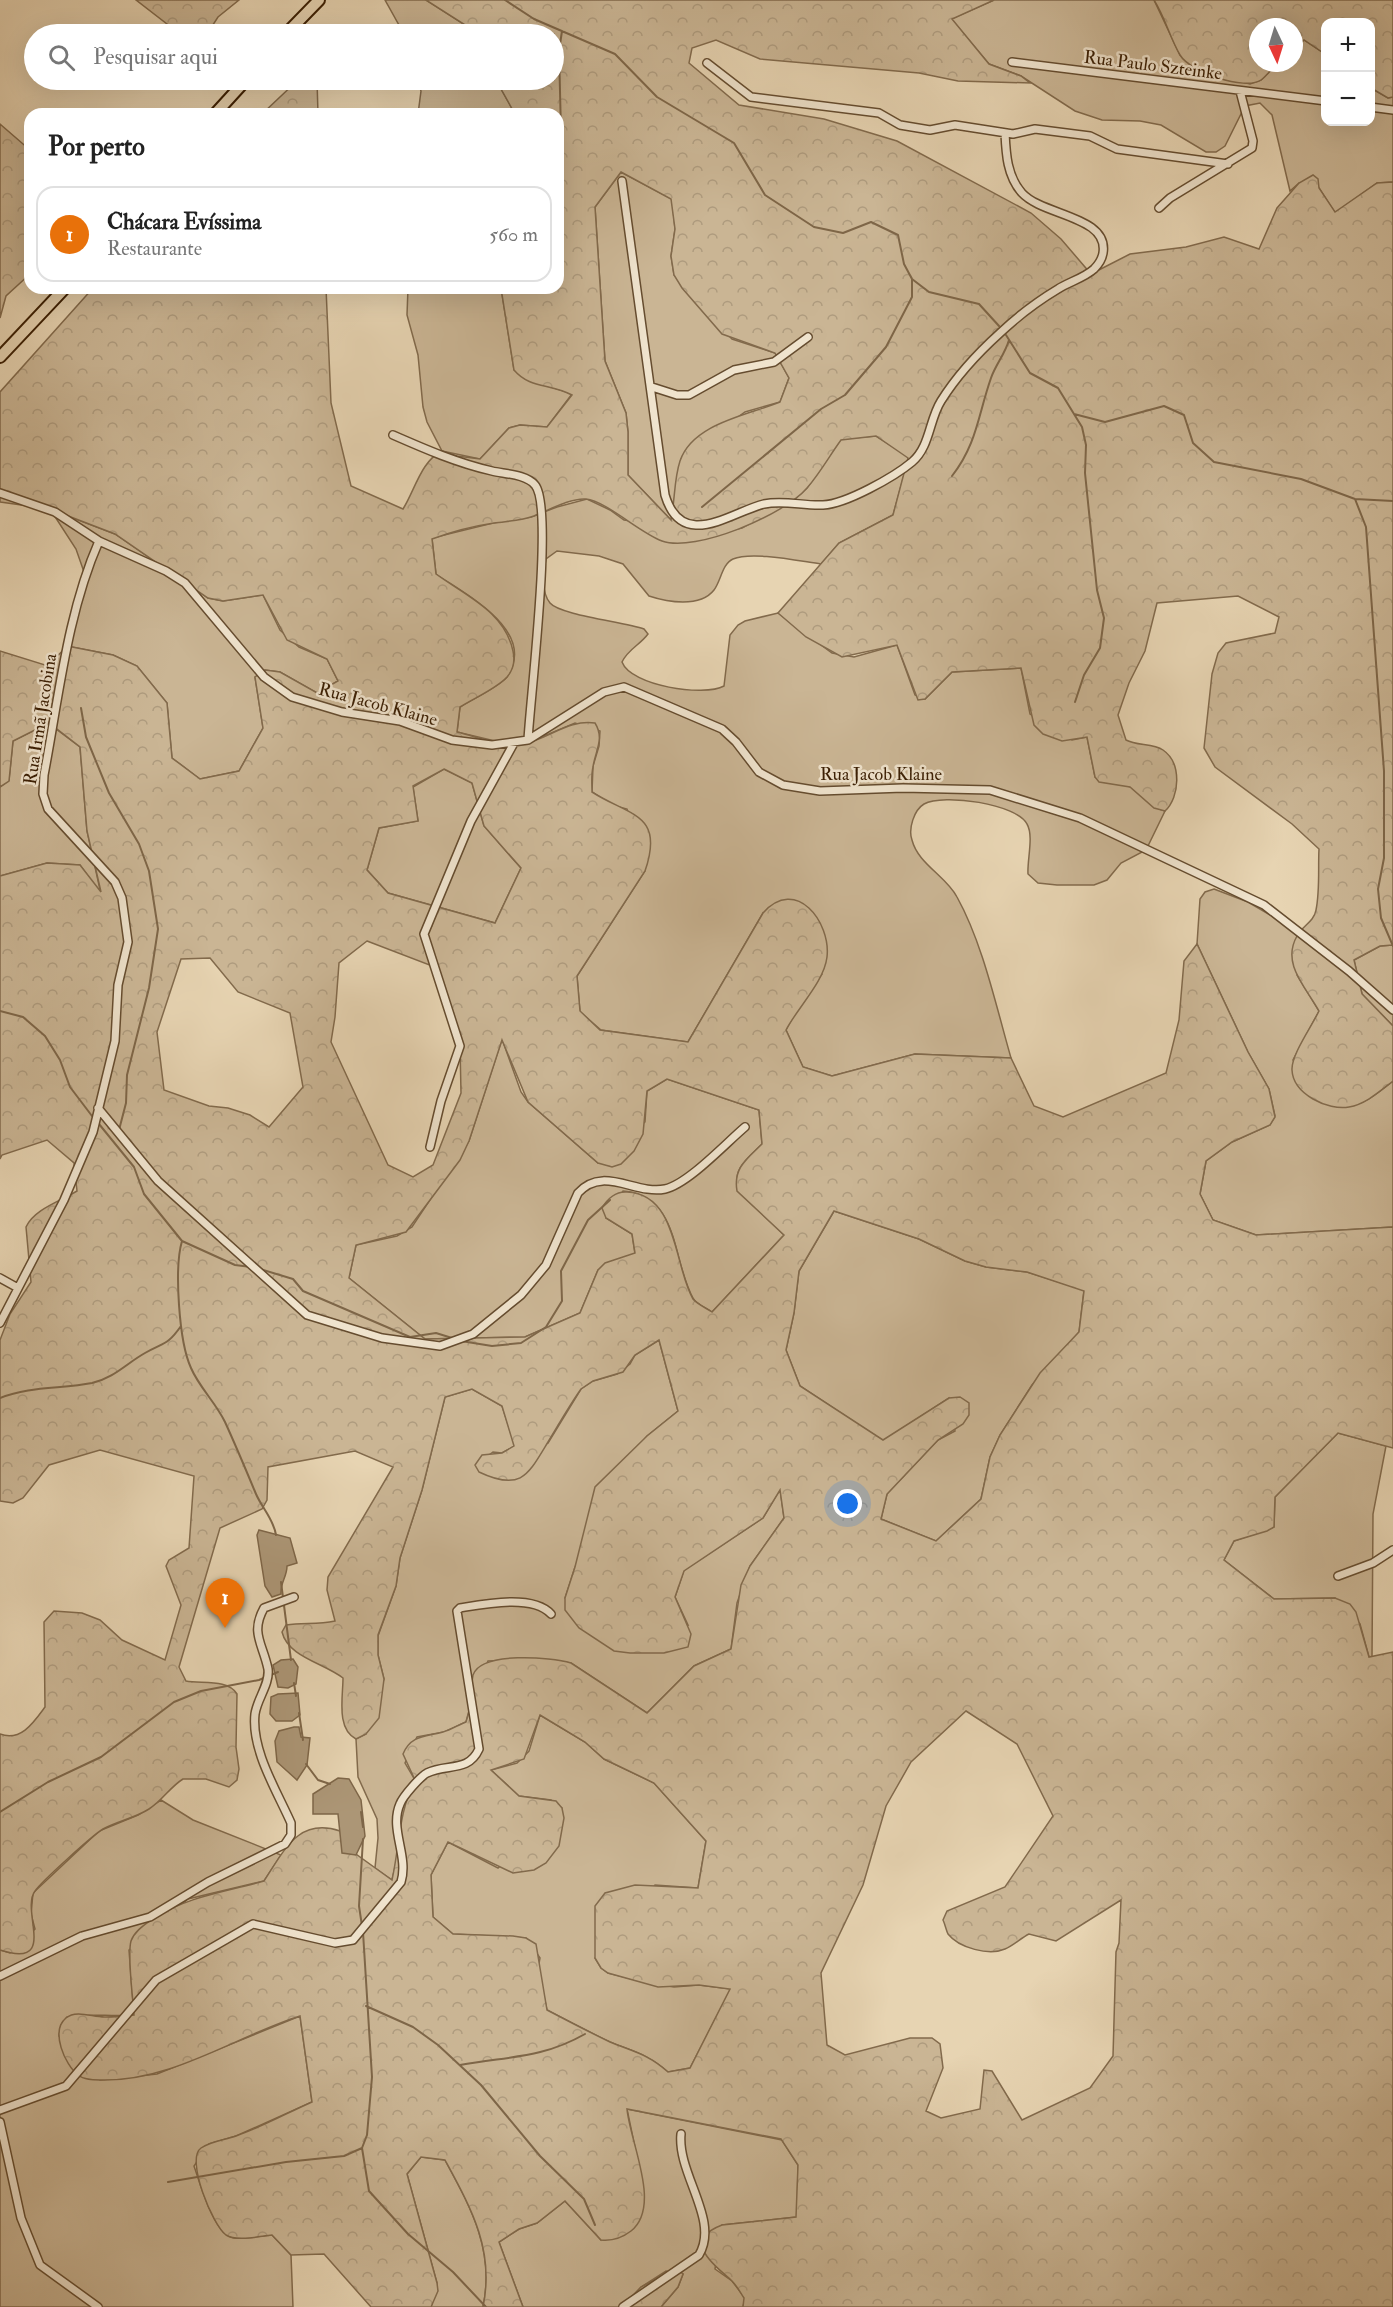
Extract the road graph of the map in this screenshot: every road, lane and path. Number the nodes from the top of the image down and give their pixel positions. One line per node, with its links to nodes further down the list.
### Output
1 (319, 0): 2 (highway)
2 (296, 24)
3 (1012, 62): 6 (street, Rua Paulo Szteinke)
4 (707, 63): 11 (street)
5 (237, 90): 8 (highway)
6 (1240, 91): 7 (street, Rua Paulo Szteinke); 12 (street)
7 (1321, 100)
8 (220, 108)
9 (1375, 108): 10 (street)
10 (1393, 110)
11 (1005, 133): 12 (street); 18 (street)
12 (1228, 164): 14 (street)
13 (622, 181): 18 (street)
14 (1159, 208)
15 (59, 294): 17 (highway)
16 (808, 337): 18 (street)
17 (0, 357)
18 (652, 387)
19 (393, 435): 22 (street)
20 (0, 493): 21 (street)
21 (99, 541): 23 (street, Rua Jacob Klaine); 25 (street, Rua Irmã Jacobina)
22 (528, 740): 23 (street, Rua Jacob Klaine); 24 (street, Rua Jacob Klaine)
23 (514, 744): 27 (street)
24 (1393, 1010)
25 (98, 1108): 26 (street); 29 (street, Rua Irmã Jacobina)
26 (745, 1127)
27 (430, 1147)
28 (0, 1278): 29 (street)
29 (18, 1288): 30 (street, Rua Irmã Jacobina)
30 (0, 1323)
31 (1393, 1550): 32 (street)
32 (1338, 1576)
33 (294, 1597): 35 (street)
34 (551, 1614): 36 (street)
35 (0, 1976)
36 (0, 2110)
37 (0, 2122): 39 (street)
38 (681, 2134): 40 (street)
39 (98, 2307)
40 (623, 2307)

